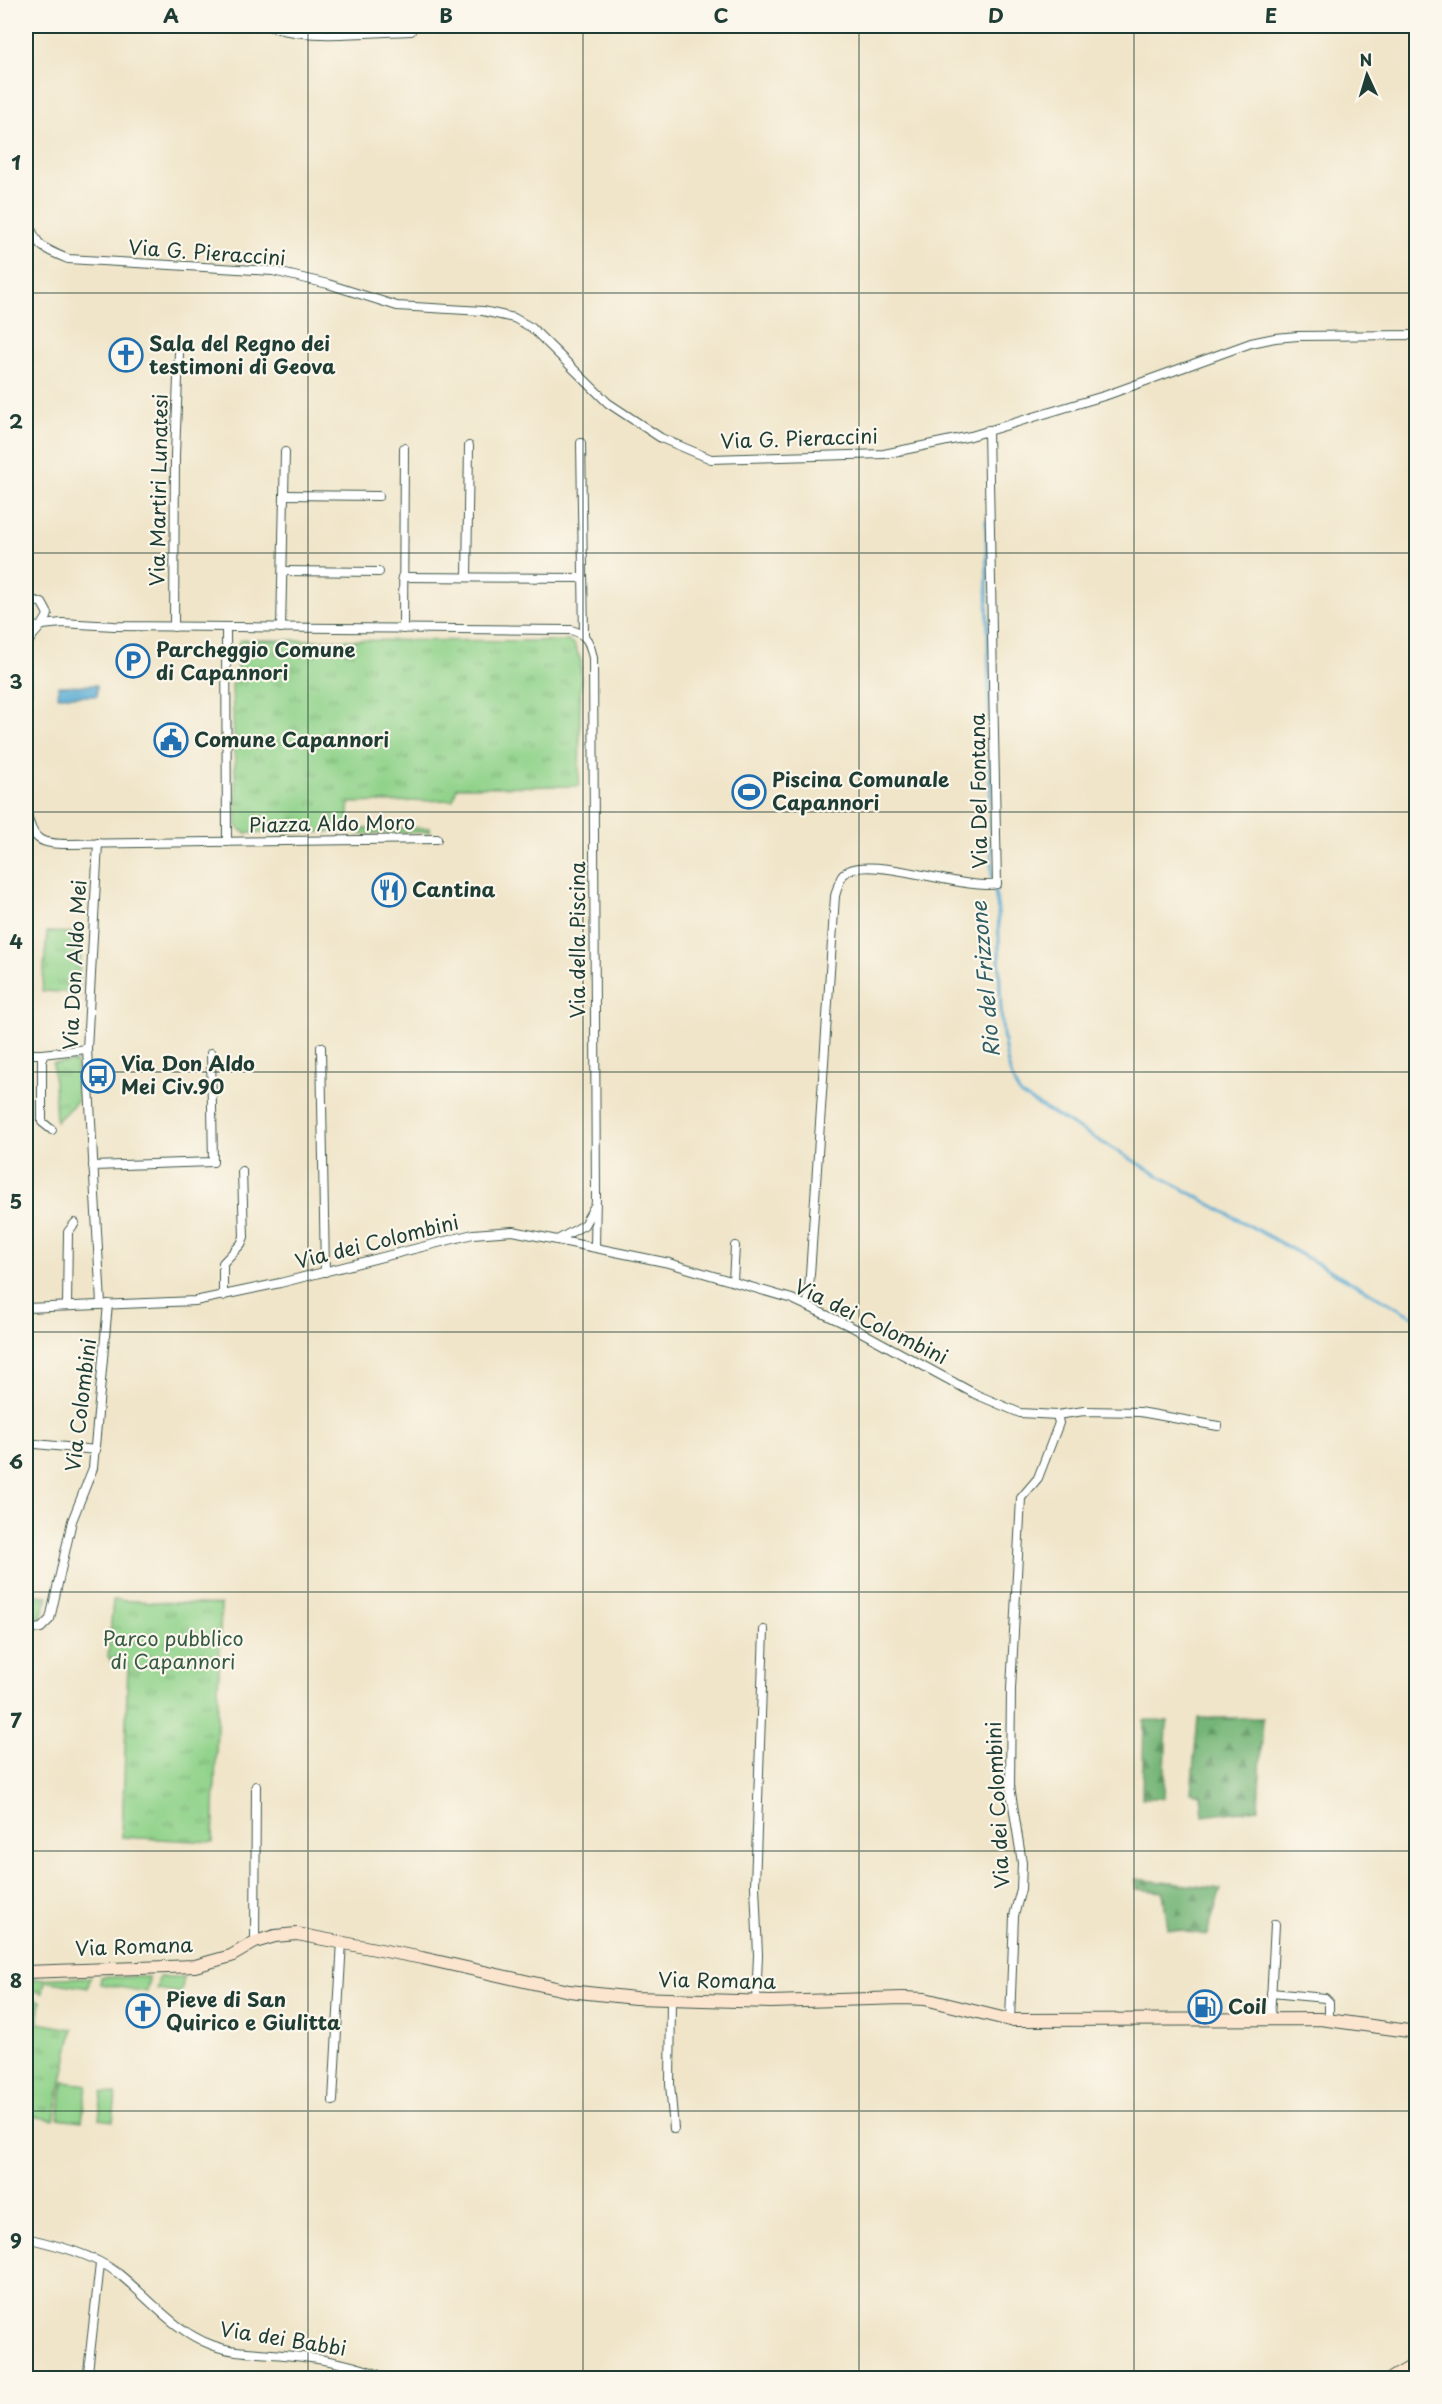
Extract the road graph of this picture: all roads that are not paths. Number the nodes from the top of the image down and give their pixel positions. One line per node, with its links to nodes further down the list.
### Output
1 (269, 26): 2 (street)
2 (411, 32)
3 (26, 217): 6 (street, Via G. Pieraccini)
4 (1416, 335): 6 (street, Via G. Pieraccini)
5 (179, 353): 23 (street, Via Martiri Lunatesi)
6 (988, 430): 51 (street, Via Del Fontana)
7 (581, 443): 17 (street)
8 (469, 446): 16 (street)
9 (404, 448): 15 (street)
10 (285, 452): 11 (street)
11 (284, 495): 12 (street); 13 (street)
12 (379, 496)
13 (283, 571): 14 (street); 25 (street)
14 (379, 572)
15 (402, 577): 16 (street); 26 (street)
16 (467, 577): 17 (street)
17 (583, 578): 27 (street)
18 (26, 602): 19 (street)
19 (47, 609): 20 (street); 22 (street)
20 (74, 623): 22 (street); 23 (street)
21 (26, 625): 22 (street)
22 (40, 626): 28 (street, Piazza Aldo Moro)
23 (174, 627): 24 (street)
24 (226, 627): 25 (street); 32 (street, Piazza Aldo Moro)
25 (281, 627): 26 (street)
26 (403, 629): 27 (street)
27 (584, 636): 42 (street, Via della Piscina)
28 (26, 645): 29 (street, Piazza Aldo Moro)
29 (26, 688): 30 (street, Piazza Aldo Moro)
30 (28, 828): 33 (street, Piazza Aldo Moro)
31 (437, 839): 32 (street, Piazza Aldo Moro)
32 (227, 842): 33 (street, Piazza Aldo Moro)
33 (98, 843): 35 (street, Via Don Aldo Mei)
34 (321, 1047): 47 (street)
35 (87, 1049): 38 (street); 40 (street, Via Don Aldo Mei)
36 (211, 1053): 40 (street)
37 (26, 1054): 38 (street)
38 (42, 1054): 39 (street)
39 (52, 1130)
40 (93, 1166): 50 (street, Via Don Aldo Mei)
41 (242, 1171): 49 (street)
42 (596, 1195): 44 (street); 45 (street, Via della Piscina)
43 (75, 1223): 52 (street)
44 (559, 1239): 45 (street, Via dei Colombini); 47 (street, Via dei Colombini)
45 (595, 1246): 48 (street, Via dei Colombini)
46 (735, 1246): 48 (street)
47 (325, 1272): 49 (street, Via dei Colombini)
48 (733, 1281): 51 (street, Via dei Colombini)
49 (223, 1296): 50 (street, Via dei Colombini)
50 (104, 1304): 52 (street, Via dei Colombini); 57 (street, Via Colombini)
51 (808, 1305): 54 (street, Via dei Colombini)
52 (67, 1306): 53 (street, Via dei Colombini)
53 (26, 1308)
54 (1058, 1416): 55 (street); 69 (street, Via dei Colombini)
55 (1218, 1426)
56 (26, 1443): 57 (street)
57 (96, 1450): 58 (street, Via Colombini)
58 (26, 1630)
59 (764, 1630): 67 (street)
60 (256, 1786): 63 (street)
61 (1275, 1924): 65 (street)
62 (342, 1941): 63 (street, Via Romana); 66 (street, Via Romana); 72 (street)
63 (255, 1942): 64 (street, Via Romana)
64 (26, 1972)
65 (1271, 1993): 68 (street); 70 (street)
66 (671, 2001): 67 (street, Via Romana); 73 (street)
67 (756, 2002): 69 (street, Via Romana)
68 (1269, 2019): 69 (street, Via Romana); 70 (street, Via Romana)
69 (1010, 2020)
70 (1329, 2020): 71 (street, Via Romana)
71 (1416, 2032)
72 (333, 2101)
73 (674, 2129)
74 (26, 2238): 75 (street, Via dei Babbi)
75 (100, 2264): 77 (street); 78 (street, Via dei Babbi)
76 (1416, 2364): 79 (street)
77 (88, 2372)
78 (386, 2379)
79 (1392, 2379)

